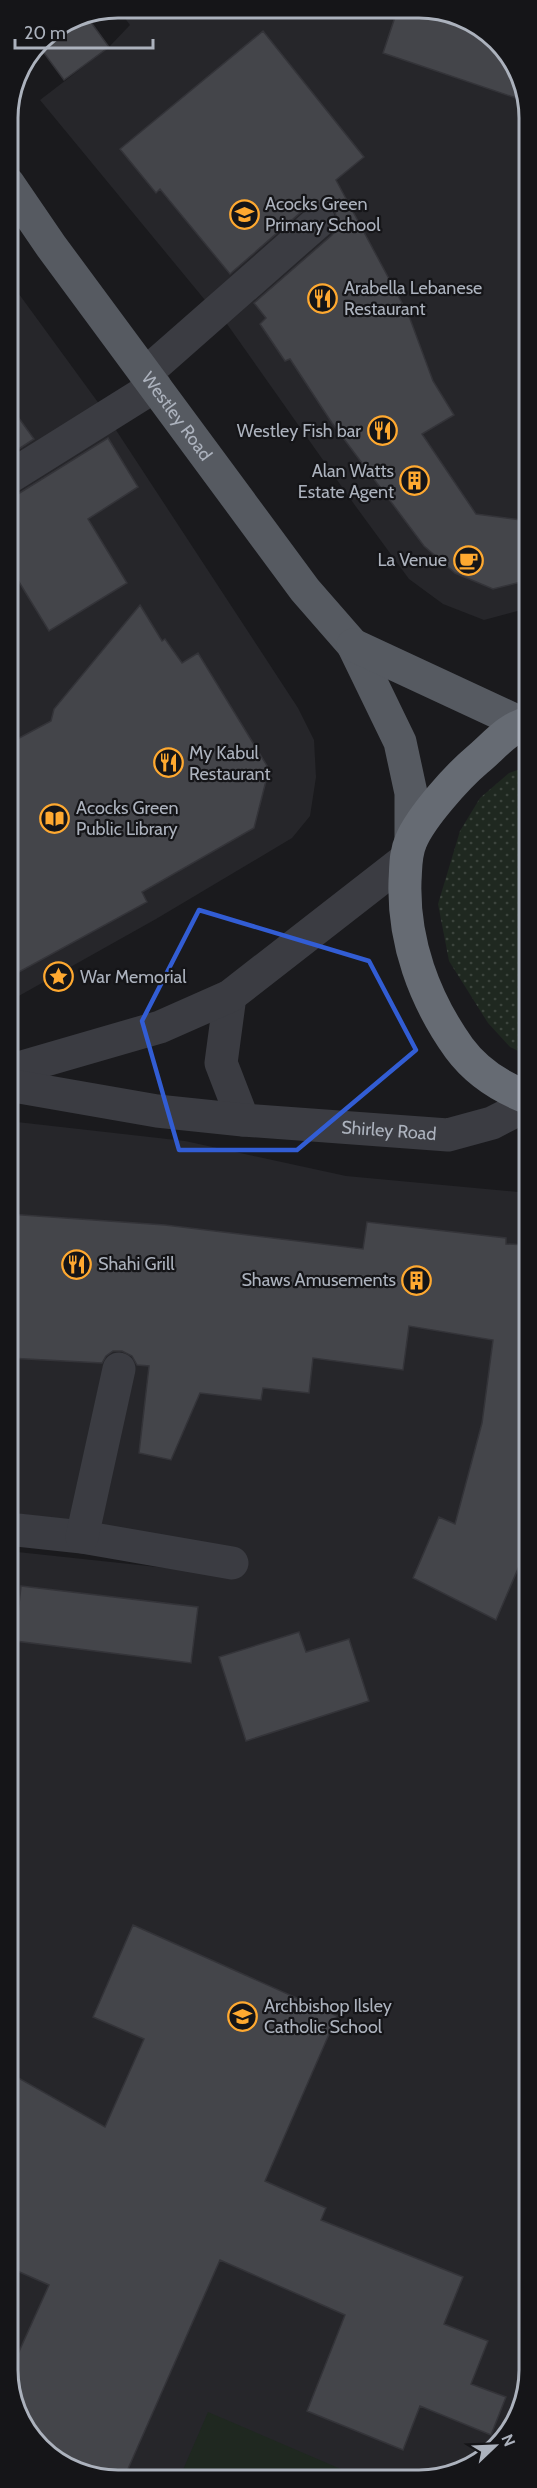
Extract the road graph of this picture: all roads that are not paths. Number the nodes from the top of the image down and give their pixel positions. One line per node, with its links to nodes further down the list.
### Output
1 (18, 197): 3 (main road, Westley Road)
2 (319, 221): 3 (street)
3 (150, 380): 4 (street); 5 (main road, Westley Road)
4 (18, 471)
5 (353, 645): 6 (main road, Westley Road); 8 (main road, Westley Road)
6 (519, 721)
7 (519, 728): 8 (highway)
8 (409, 849): 9 (street); 12 (highway)
9 (230, 996): 10 (street); 14 (street)
10 (18, 1068)
11 (18, 1087): 14 (street, Shirley Road)
12 (519, 1094)
13 (519, 1109): 14 (street, Shirley Road)
14 (243, 1120)
15 (118, 1369): 17 (street)
16 (18, 1530): 17 (street)
17 (82, 1537): 18 (street)
18 (232, 1563)

